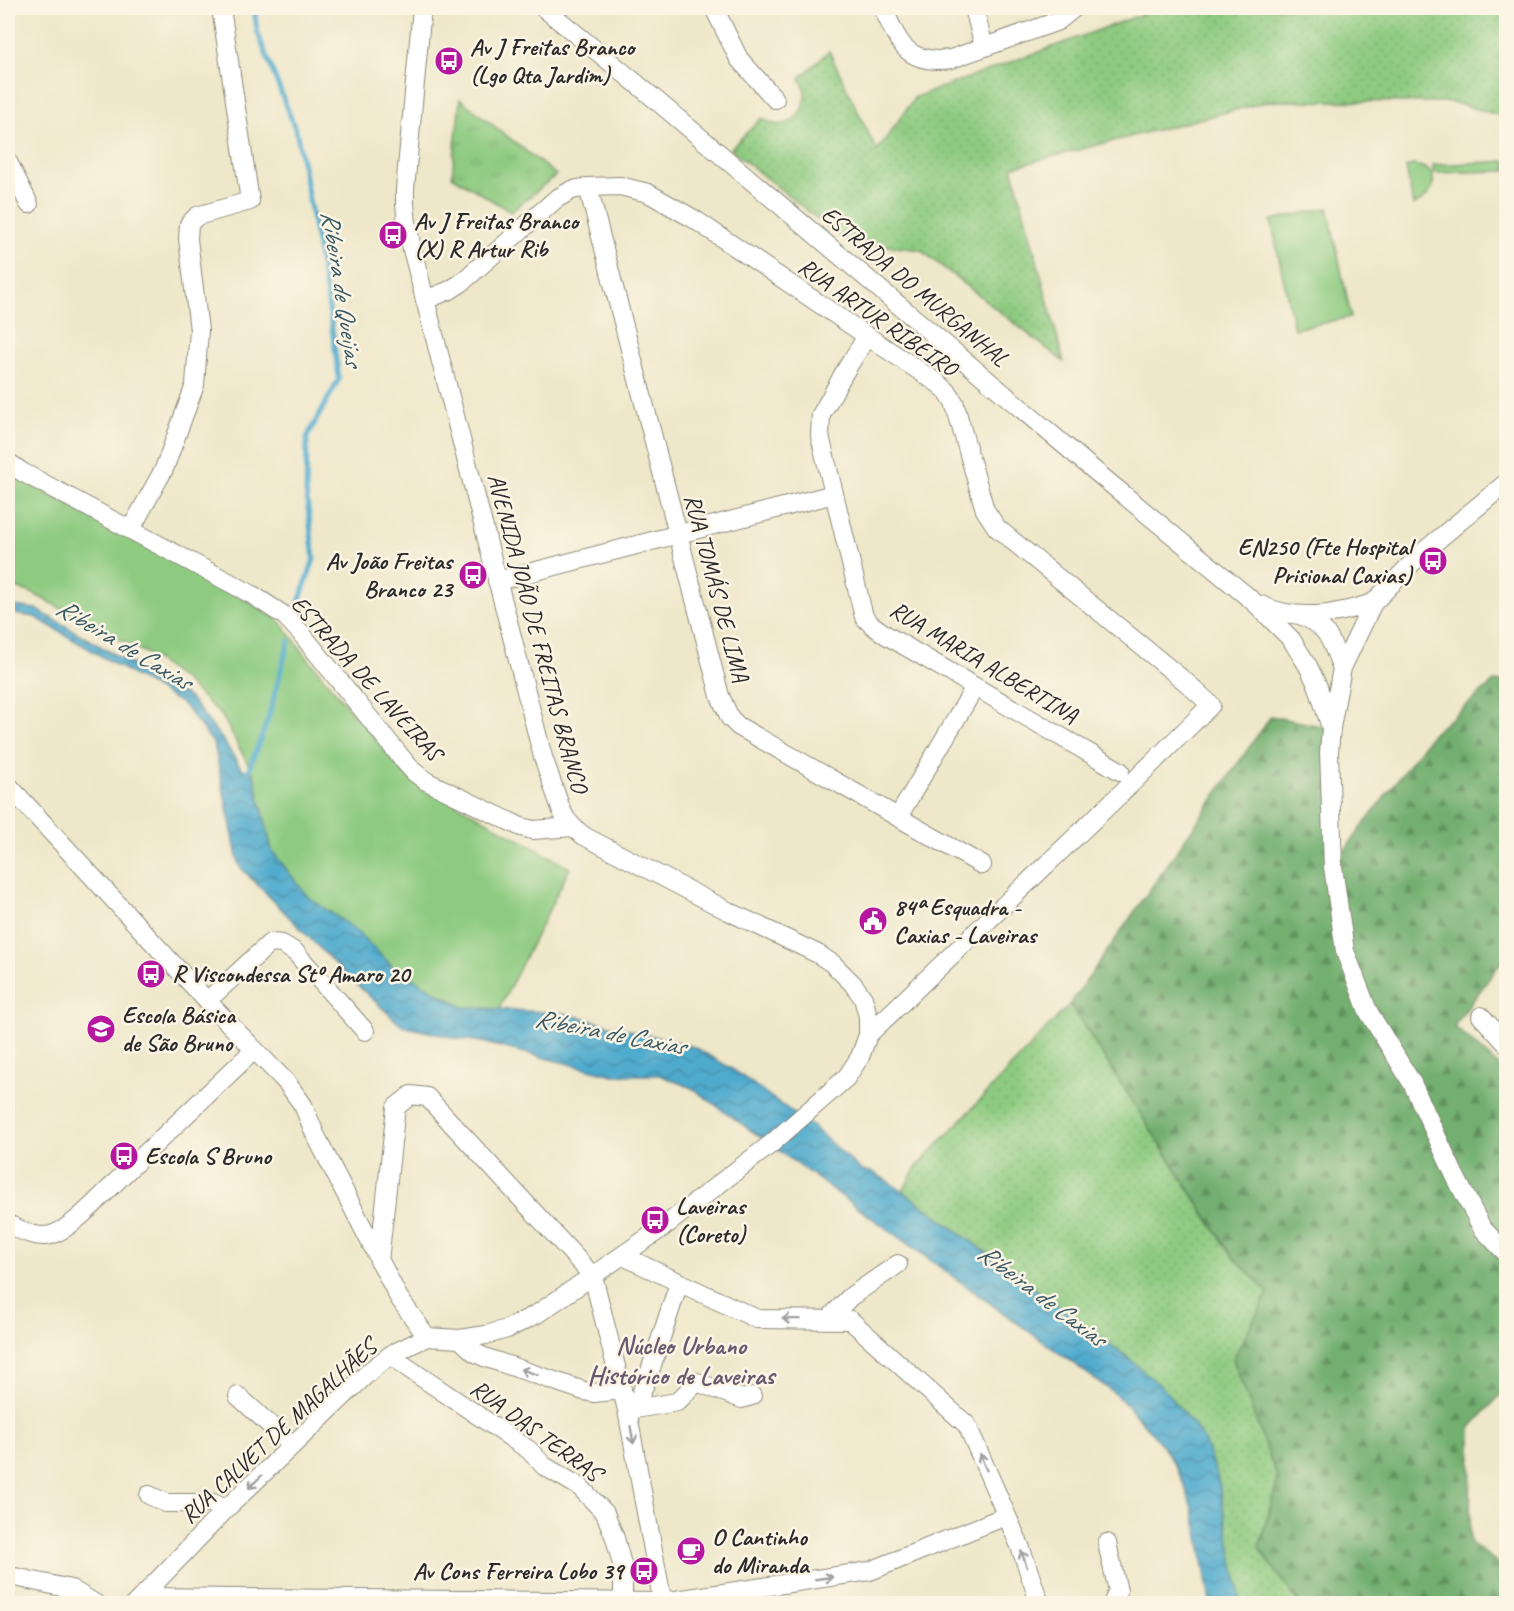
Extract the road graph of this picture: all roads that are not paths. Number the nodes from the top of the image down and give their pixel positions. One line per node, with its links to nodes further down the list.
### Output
1 (221, 8): 18 (street)
2 (422, 8): 13 (street, AVENIDA JOÃO DE FREITAS BRANCO)
3 (544, 8): 21 (street, ESTRADA DO MURGANHAL)
4 (714, 8): 9 (street)
5 (883, 8): 8 (street)
6 (974, 8): 8 (street)
7 (1074, 8): 8 (street)
8 (984, 47)
9 (775, 99)
10 (8, 162): 12 (street)
11 (588, 187): 13 (street, RUA ARTUR RIBEIRO); 14 (street, RUA ARTUR RIBEIRO); 19 (street, RUA TOMÁS DE LIMA)
12 (29, 204)
13 (425, 300): 20 (street, AVENIDA JOÃO DE FREITAS BRANCO)
14 (867, 336): 17 (street, RUA MARIA ALBERTINA); 36 (street, RUA ARTUR RIBEIRO)
15 (8, 462): 18 (street, ESTRADA DE LAVEIRAS)
16 (1506, 483): 22 (street)
17 (834, 495): 19 (street); 26 (street, RUA MARIA ALBERTINA)
18 (131, 530): 31 (street, ESTRADA DE LAVEIRAS)
19 (678, 534): 20 (street); 30 (street, RUA TOMÁS DE LIMA)
20 (497, 581): 31 (street, AVENIDA JOÃO DE FREITAS BRANCO)
21 (1254, 602): 23 (street, ESTRADA DO MURGANHAL); 24 (street, ESTRADA DO MURGANHAL)
22 (1372, 603): 23 (street, ESTRADA DO MURGANHAL); 25 (street, ESTRADA DO MURGANHAL)
23 (1300, 615): 25 (street, ESTRADA DO MURGANHAL)
24 (1291, 639): 25 (street, ESTRADA DO MURGANHAL); 27 (street, ESTRADA DO MURGANHAL)
25 (1342, 668): 27 (street, ESTRADA DO MURGANHAL)
26 (975, 687): 28 (street, RUA MARIA ALBERTINA); 30 (street)
27 (1331, 728): 40 (street, ESTRADA DO MURGANHAL)
28 (1120, 771)
29 (8, 784): 33 (street)
30 (898, 817): 32 (street, RUA TOMÁS DE LIMA)
31 (573, 828): 36 (street, AVENIDA JOÃO DE FREITAS BRANCO)
32 (982, 865)
33 (207, 1001): 35 (street); 38 (street)
34 (1481, 1016): 37 (street)
35 (365, 1031)
36 (868, 1035): 41 (street, RUA CALVET DE MAGALHÃES)
37 (1506, 1042)
38 (254, 1050): 39 (street); 42 (street)
39 (8, 1224)
40 (1506, 1253)
41 (623, 1256): 44 (street, RUA CALVET DE MAGALHÃES); 45 (street)
42 (379, 1262): 44 (street); 47 (street)
43 (898, 1264): 46 (street)
44 (593, 1276): 48 (street, RUA CALVET DE MAGALHÃES); 50 (street)
45 (679, 1283): 46 (street, one-way to 45); 53 (street)
46 (829, 1319): 57 (street, one-way to 46)
47 (427, 1337): 48 (street, RUA CALVET DE MAGALHÃES); 49 (street, RUA CALVET DE MAGALHÃES)
48 (460, 1339): 50 (street, one-way to 48)
49 (392, 1354): 54 (street, RUA CALVET DE MAGALHÃES); 62 (street, RUA DAS TERRAS)
50 (622, 1390): 53 (street)
51 (238, 1396): 54 (street)
52 (752, 1396): 53 (street)
53 (631, 1409): 64 (street, one-way to 64)
54 (292, 1445): 56 (street, RUA CALVET DE MAGALHÃES, one-way to 56)
55 (149, 1495): 56 (street)
56 (226, 1509): 60 (street, RUA CALVET DE MAGALHÃES)
57 (1006, 1516): 64 (street, one-way to 57); 66 (street, one-way to 57)
58 (1107, 1543): 67 (street)
59 (8, 1577): 65 (street)
60 (139, 1600): 61 (street)
61 (254, 1601): 63 (street)
62 (624, 1602): 63 (street); 64 (street)
63 (543, 1603)
64 (662, 1603)
65 (96, 1604)
66 (1040, 1604)
67 (1112, 1604)

